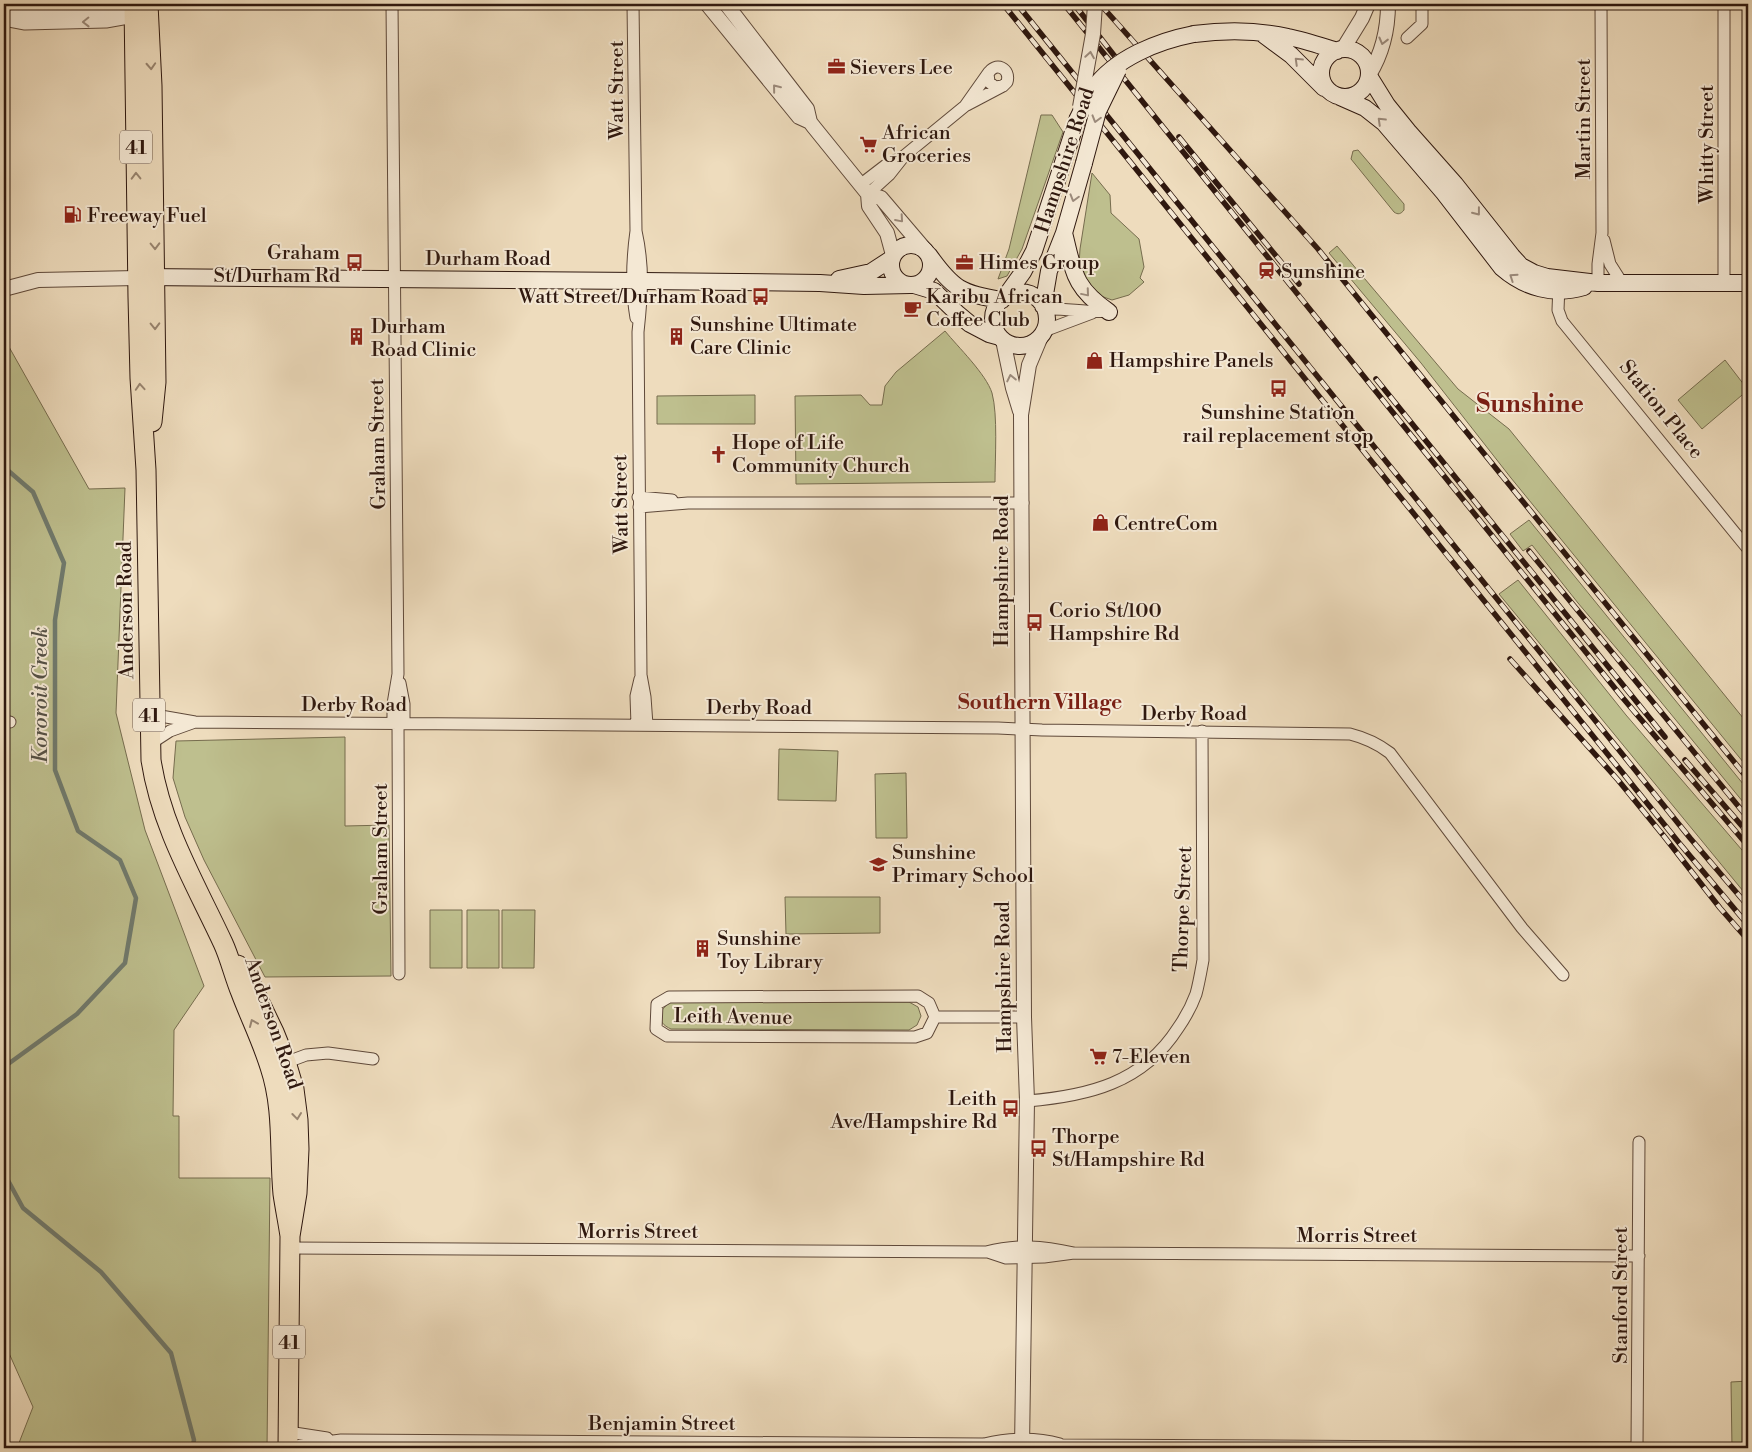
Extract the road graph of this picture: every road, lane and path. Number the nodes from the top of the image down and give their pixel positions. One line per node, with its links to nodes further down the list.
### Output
1 (392, 4): 31 (street, Graham Street)
2 (707, 4): 23 (street, one-way to 2)
3 (726, 4): 23 (street)
4 (1095, 4): 22 (street, Hampshire Road, one-way to 4, bridge)
5 (1368, 4): 15 (street)
6 (1388, 4): 18 (street, one-way to 18)
7 (1422, 4): 14 (street)
8 (1601, 4): 27 (street, Martin Street)
9 (1724, 4): 36 (street, Whitty Street)
10 (634, 5): 32 (street, Watt Street)
11 (141, 11): 12 (street); 30 (main road, Anderson Road / 41)
12 (4, 18)
13 (1260, 33): 15 (main road, Hampshire Road); 16 (main road, Hampshire Road, bridge); 20 (main road, one-way to 13)
14 (1406, 38)
15 (1340, 50): 18 (main road); 20 (main road)
16 (1126, 60): 22 (main road, Hampshire Road, bridge); 26 (main road, Hampshire Road, one-way to 26, bridge)
17 (989, 72): 19 (street); 19 (street); 21 (street)
18 (1369, 76): 20 (main road); 24 (main road)
19 (1003, 86): 21 (street)
20 (1336, 95): 24 (main road, one-way to 20)
21 (965, 106): 25 (street)
22 (1077, 120): 41 (main road, Hampshire Road)
23 (810, 122): 25 (street)
24 (1449, 188): 39 (main road)
25 (864, 189): 28 (street, one-way to 28); 29 (street)
26 (1064, 232): 42 (main road, Hampshire Road); 43 (main road, one-way to 43)
27 (1602, 234): 34 (street, Martin Street); 35 (street, Martin Street)
28 (928, 254): 29 (main road); 38 (main road); 41 (main road)
29 (892, 257): 33 (main road, Durham Road); 38 (main road)
30 (146, 277): 31 (main road, Durham Road); 40 (street); 50 (main road, Anderson Road / 41)
31 (394, 279): 32 (main road, Durham Road); 52 (street, Graham Street)
32 (637, 281): 33 (main road, Durham Road); 47 (street, Watt Street)
33 (820, 283): 38 (main road, Durham Road)
34 (1598, 283): 35 (main road); 39 (main road)
35 (1622, 283): 36 (main road)
36 (1724, 283): 37 (main road)
37 (1748, 283)
38 (912, 285): 45 (main road)
39 (1559, 285): 49 (street, Station Place)
40 (4, 289)
41 (1004, 299): 42 (main road); 45 (main road)
42 (1044, 307): 43 (street); 44 (main road)
43 (1106, 312): 44 (street)
44 (1043, 332): 45 (main road); 46 (street, Hampshire Road)
45 (1002, 338): 46 (street, Hampshire Road, one-way to 45)
46 (1021, 414): 48 (street, Hampshire Road)
47 (638, 502): 48 (street); 53 (street, Watt Street)
48 (1022, 503): 54 (street, Hampshire Road)
49 (1748, 549)
50 (149, 714): 51 (street, Derby Road); 56 (main road, Anderson Road / 41)
51 (196, 722): 52 (street, Derby Road); 56 (street, Derby Road)
52 (398, 723): 53 (street, Derby Road); 57 (street, Graham Street)
53 (642, 725): 54 (street, Derby Road)
54 (1022, 729): 55 (street, Derby Road); 59 (street, Hampshire Road)
55 (1202, 731): 58 (street, Derby Road); 63 (street, Thorpe Street)
56 (150, 744): 62 (main road, Anderson Road / 41)
57 (400, 974)
58 (1563, 975)
59 (1024, 1016): 60 (street); 63 (street, Hampshire Road)
60 (935, 1017): 60 (street, Leith Avenue)
61 (373, 1059): 62 (street)
62 (278, 1065): 65 (main road, Anderson Road / 41)
63 (1027, 1100): 66 (street, Hampshire Road)
64 (1639, 1142): 67 (street, Stanford Street)
65 (290, 1242): 66 (street, Morris Street); 68 (main road, Anderson Road / 41)
66 (1025, 1252): 67 (street, Morris Street); 70 (street, Hampshire Road)
67 (1639, 1256): 74 (street, Stanford Street)
68 (288, 1442): 69 (street, Benjamin Street)
69 (983, 1444): 70 (street, Benjamin Street); 72 (street, Benjamin Street)
70 (1022, 1444): 71 (street, Benjamin Street)
71 (1063, 1445): 73 (street, Benjamin Street); 74 (street, Benjamin Street)
72 (1000, 1448)
73 (1044, 1448)
74 (1636, 1448)

